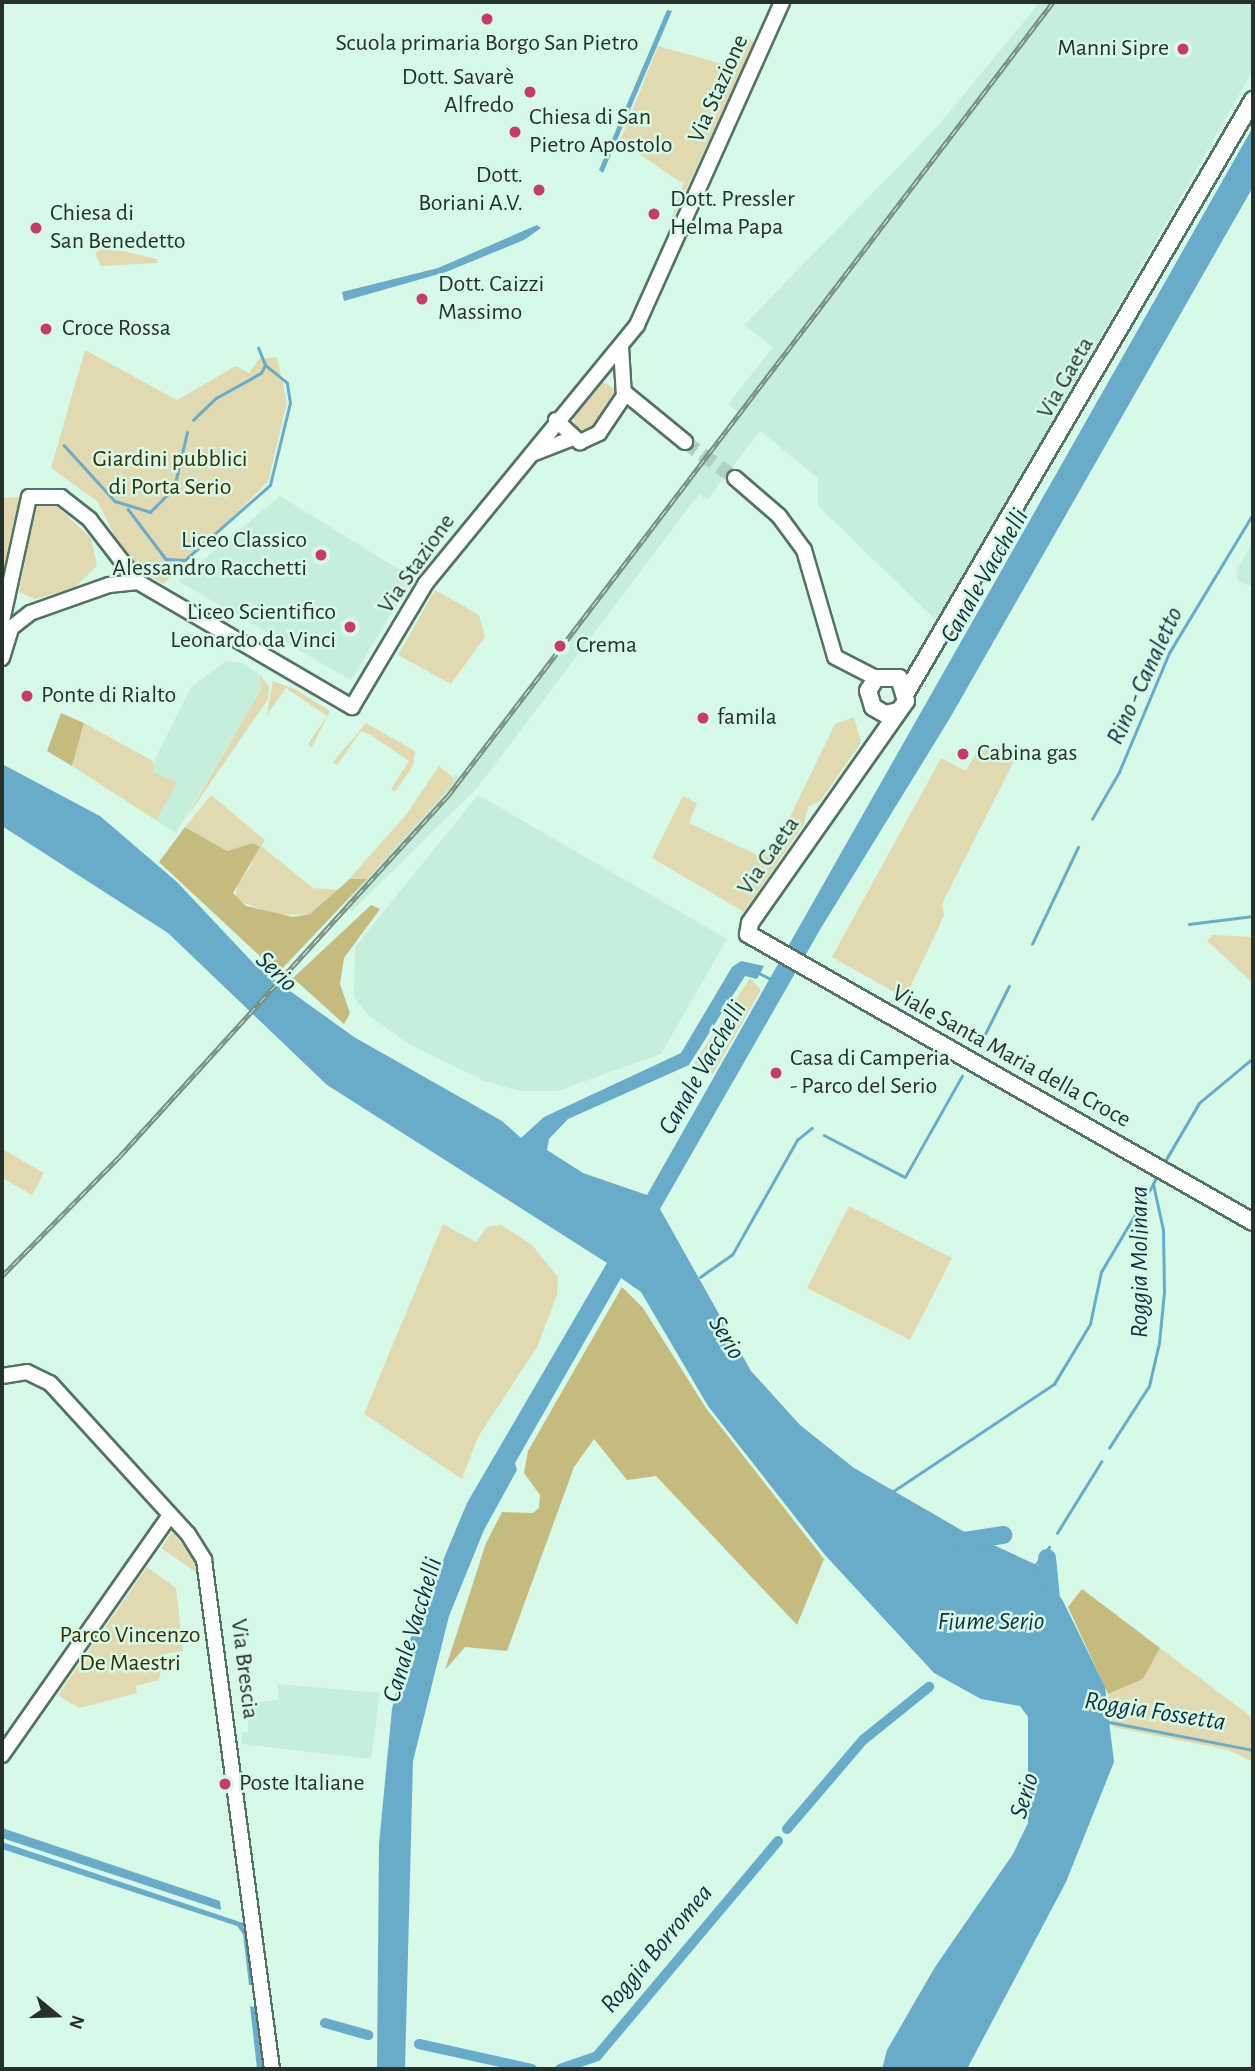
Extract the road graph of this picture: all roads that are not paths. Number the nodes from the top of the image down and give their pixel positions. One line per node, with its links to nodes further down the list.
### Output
1 (782, 2): 3 (street, Via Stazione)
2 (1253, 100): 16 (main road, Via Gaeta)
3 (622, 345): 4 (street, Via Stazione); 5 (street)
4 (590, 384): 5 (street); 8 (street, Via Stazione)
5 (624, 389): 6 (street); 7 (street)
6 (618, 410): 7 (street); 8 (street)
7 (645, 414): 9 (street)
8 (564, 429): 10 (street); 10 (street, Via Stazione)
9 (685, 442)
10 (531, 454): 12 (street, Via Stazione)
11 (735, 478): 15 (street)
12 (138, 582): 13 (street); 14 (street)
13 (2, 621)
14 (3, 651)
15 (872, 683): 16 (main road); 18 (main road)
16 (910, 684): 17 (main road)
17 (898, 711): 18 (main road); 19 (main road, Via Gaeta)
18 (878, 712): 19 (main road)
19 (880, 737): 20 (main road, Via Gaeta)
20 (747, 932): 21 (main road, Viale Santa Maria della Croce)
21 (1253, 1222)
22 (2, 1376): 23 (street, Via Brescia)
23 (170, 1515): 24 (street); 25 (street, Via Brescia)
24 (2, 1755)
25 (272, 2069)

